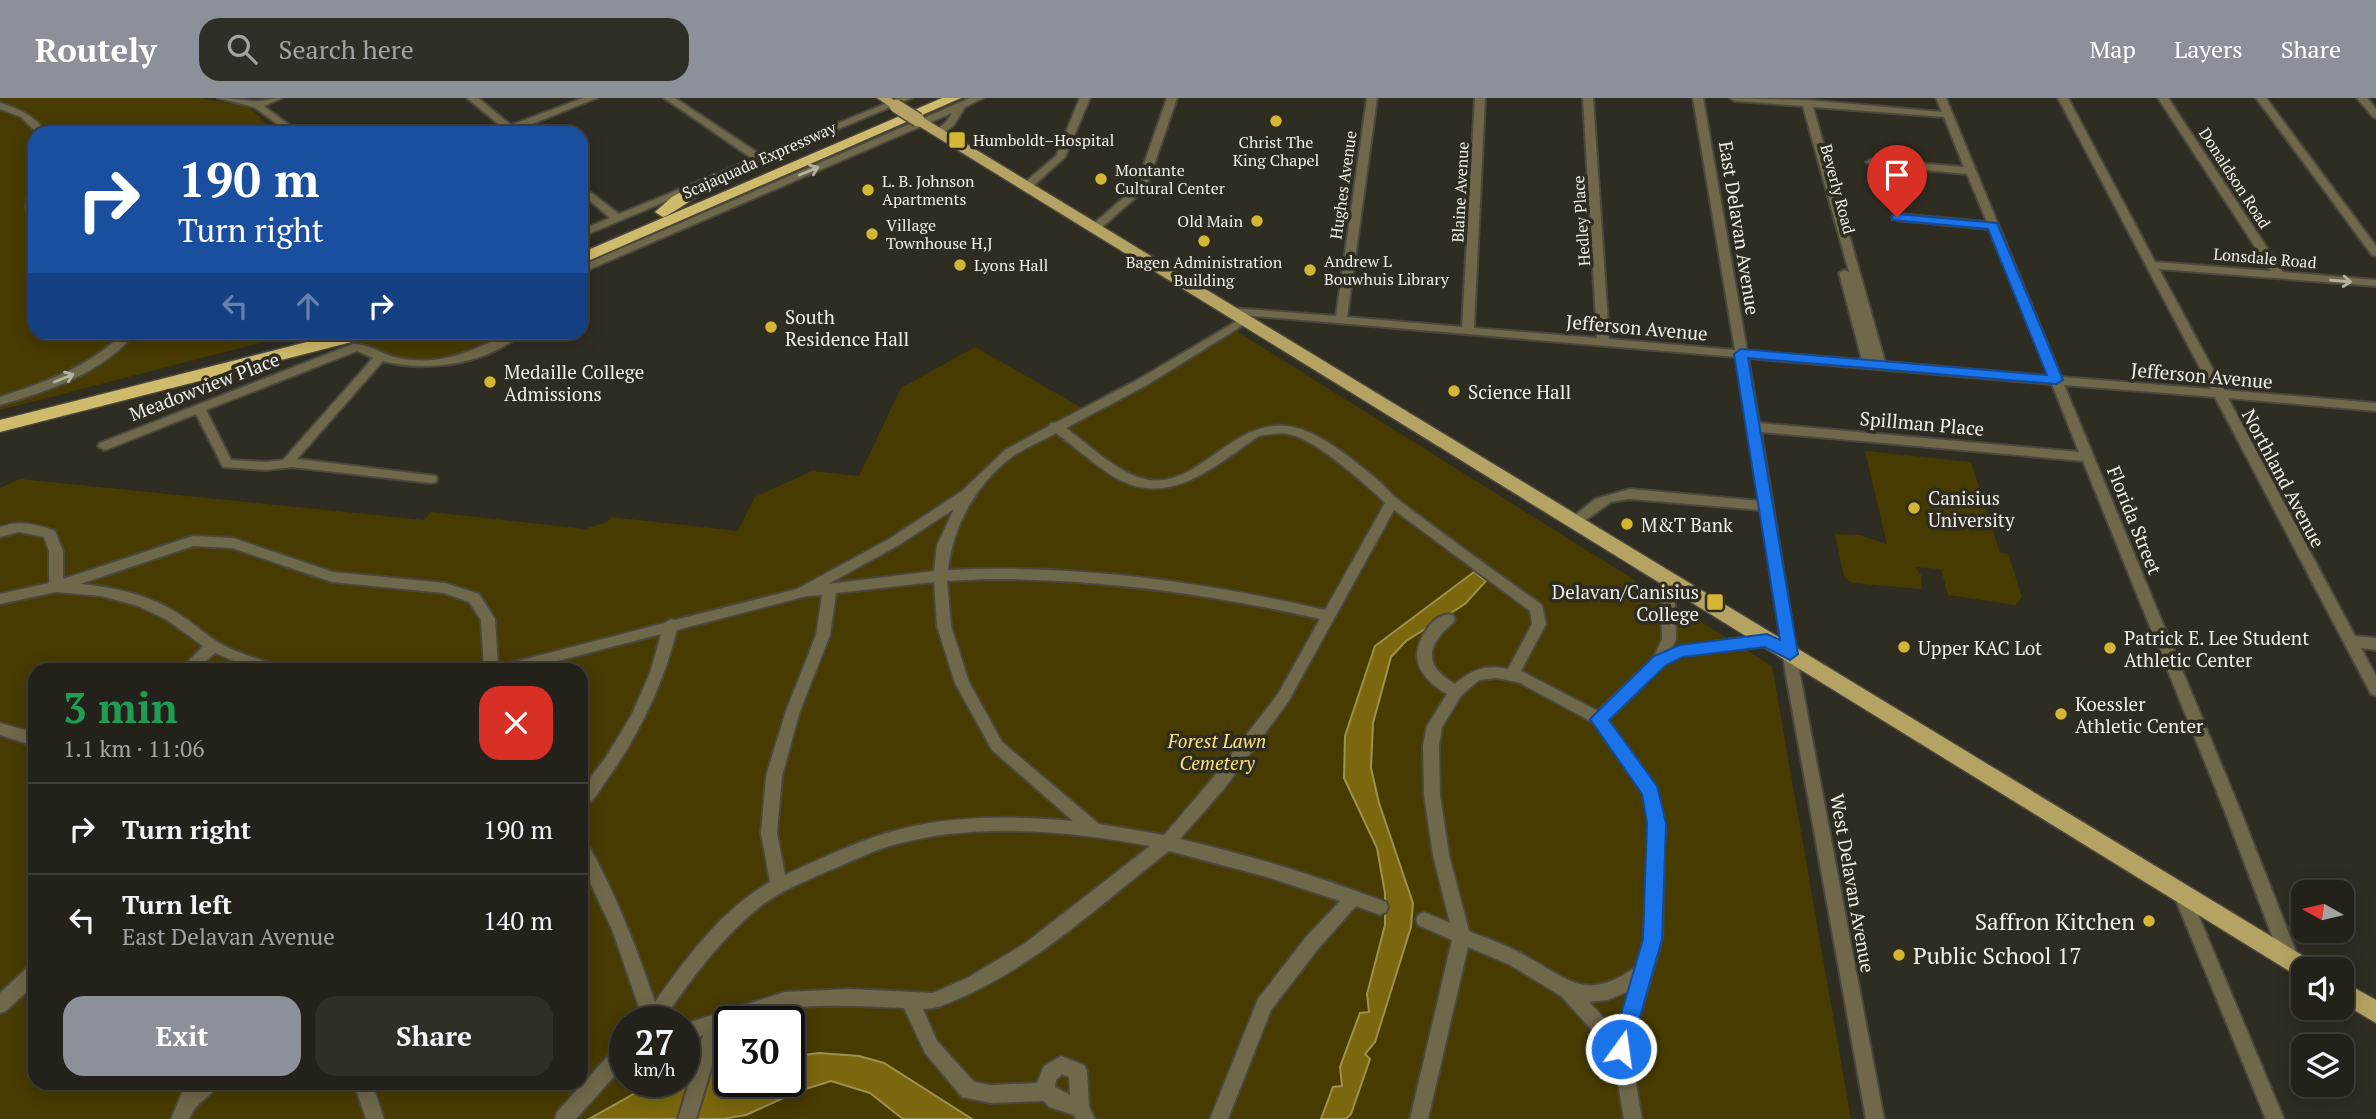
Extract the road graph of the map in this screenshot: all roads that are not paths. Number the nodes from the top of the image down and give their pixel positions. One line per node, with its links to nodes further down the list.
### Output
1 (223, 98): 23 (street)
2 (277, 98): 23 (street)
3 (472, 98): 30 (street)
4 (592, 98): 31 (street)
5 (669, 98): 33 (street)
6 (931, 98): 40 (highway, Scajaquada Expressway)
7 (978, 98): 20 (street)
8 (1085, 98): 37 (street)
9 (1171, 98): 45 (street)
10 (1372, 98): 55 (street, Hughes Avenue)
11 (1480, 98): 56 (street, Blaine Avenue)
12 (1588, 98): 61 (street, Hedley Place)
13 (1698, 98): 62 (street, East Delavan Avenue)
14 (1735, 98): 22 (street)
15 (1941, 98): 26 (street, Florida Street)
16 (2063, 98): 50 (street, Northland Avenue)
17 (2164, 98): 52 (street, Donaldson Road)
18 (2261, 98): 48 (street)
19 (2362, 98): 25 (street)
20 (961, 101): 27 (street); 32 (street); 41 (highway, Scajaquada Expressway)
21 (895, 102): 27 (main road, bridge); 33 (street)
22 (1803, 103): 26 (street); 64 (street, Beverly Road)
23 (257, 105): 29 (street)
24 (0, 106): 28 (street)
25 (2376, 114)
26 (1949, 115): 35 (street, Florida Street)
27 (921, 121): 32 (main road); 39 (street, one-way to 27)
28 (38, 126)
29 (286, 126)
30 (502, 126)
31 (524, 126)
32 (939, 132): 37 (main road)
33 (760, 159): 36 (street)
34 (1871, 162): 35 (street)
35 (1972, 171): 44 (street, Florida Street)
36 (714, 179): 40 (highway); 43 (street)
37 (1027, 186): 45 (main road)
38 (588, 194): 43 (street)
39 (747, 198): 41 (highway); 51 (street)
40 (663, 212): 47 (highway, Scajaquada Expressway)
41 (680, 216): 49 (highway, Scajaquada Expressway)
42 (1897, 217): 44 (street)
43 (618, 219): 46 (street)
44 (1993, 226): 65 (street, Florida Street)
45 (1095, 228): 54 (main road)
46 (588, 231)
47 (588, 243)
48 (2376, 253)
49 (588, 256)
50 (2151, 265): 52 (street, Lonsdale Road); 66 (street, Northland Avenue)
51 (588, 267)
52 (2280, 275): 53 (street, Lonsdale Road, one-way to 53)
53 (2376, 284)
54 (1237, 315): 55 (street, Jefferson Avenue); 73 (street); 82 (main road)
55 (1342, 319): 56 (street, Jefferson Avenue)
56 (1468, 330): 61 (street, Jefferson Avenue)
57 (123, 340): 67 (street, one-way to 57)
58 (289, 340): 70 (highway)
59 (363, 340): 63 (street); 69 (street, Meadowview Place); 72 (highway)
60 (499, 340): 63 (street)
61 (1603, 342): 62 (street, Jefferson Avenue)
62 (1741, 354): 64 (street, Jefferson Avenue); 74 (street, East Delavan Avenue)
63 (379, 358): 77 (street)
64 (1874, 364): 65 (street, Jefferson Avenue)
65 (2056, 380): 66 (street, Jefferson Avenue); 76 (street, Florida Street)
66 (2220, 394): 68 (street, Jefferson Avenue); 94 (street, Northland Avenue)
67 (0, 401)
68 (2372, 407): 71 (street)
69 (199, 408): 75 (street, Meadowview Place); 77 (street)
70 (0, 413)
71 (2376, 420)
72 (0, 426)
73 (1055, 426): 79 (street); 80 (street)
74 (1754, 427): 76 (street, Spillman Place); 81 (street, East Delavan Avenue)
75 (104, 446)
76 (2088, 457): 119 (street, Florida Street)
77 (287, 463): 78 (street)
78 (431, 480)
79 (967, 494): 84 (street); 88 (street)
80 (1392, 502): 90 (street); 103 (street)
81 (1767, 506): 82 (street); 97 (street, East Delavan Avenue)
82 (1575, 521): 85 (main road)
83 (0, 532): 86 (street)
84 (940, 576): 87 (street); 90 (street); 110 (street)
85 (1667, 579): 93 (main road); 98 (street)
86 (56, 587): 89 (street); 96 (street); 101 (street)
87 (830, 590): 88 (street); 113 (street)
88 (802, 593): 92 (street)
89 (0, 599)
90 (1329, 616): 111 (street)
91 (1448, 619): 105 (street)
92 (671, 624): 102 (street); 109 (street)
93 (1767, 640): 97 (main road); 98 (street)
94 (2350, 641): 95 (street); 104 (street, Northland Avenue)
95 (2376, 644)
96 (213, 646): 99 (street); 100 (street)
97 (1790, 654): 114 (main road); 145 (street, West Delavan Avenue)
98 (1660, 660): 106 (street)
99 (195, 663)
100 (250, 663)
101 (491, 663)
102 (528, 663)
103 (1512, 674): 105 (street); 106 (street)
104 (2376, 690)
105 (1456, 692): 118 (street)
106 (1599, 719): 121 (street)
107 (0, 729): 108 (street)
108 (28, 737)
109 (588, 793)
110 (1097, 832): 111 (street); 113 (street)
111 (1167, 843): 115 (street); 125 (street)
112 (588, 859): 127 (street)
113 (779, 886): 128 (street)
114 (2182, 893): 120 (main road); 146 (street)
115 (1354, 897): 116 (street); 142 (street)
116 (1380, 907)
117 (1424, 920): 118 (street)
118 (1462, 935): 123 (street); 143 (street)
119 (2296, 957)
120 (2291, 959)
121 (1643, 972): 123 (street); 132 (street)
122 (28, 979): 126 (street)
123 (1567, 990): 132 (street)
124 (2357, 997): 130 (main road)
125 (910, 1001): 129 (street); 136 (street)
126 (0, 1005)
127 (647, 1006)
128 (663, 1006)
129 (768, 1006)
130 (2376, 1012)
131 (714, 1028): 141 (street)
132 (1621, 1049): 144 (street)
133 (609, 1068): 140 (street)
134 (365, 1090): 139 (street)
135 (192, 1091): 138 (street)
136 (1047, 1092): 137 (street); 137 (street)
137 (1083, 1114)
138 (180, 1119)
139 (375, 1119)
140 (564, 1119)
141 (687, 1119)
142 (1219, 1119)
143 (1419, 1119)
144 (1633, 1119)
145 (1875, 1119)
146 (2275, 1119)

